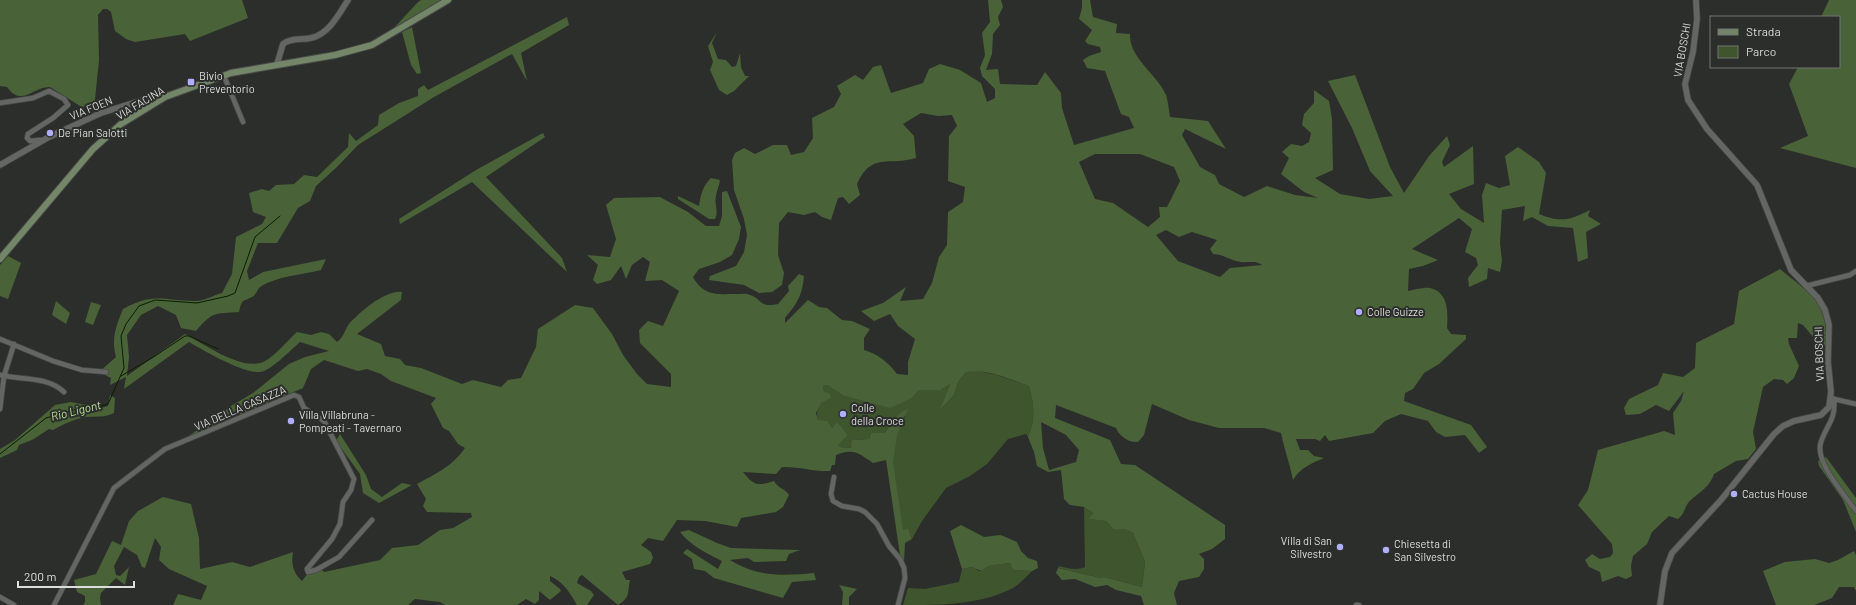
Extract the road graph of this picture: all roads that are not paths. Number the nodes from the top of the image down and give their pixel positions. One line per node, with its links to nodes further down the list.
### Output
1 (348, 0): 4 (street)
2 (448, 0): 4 (main road, VIA FACINA)
3 (1696, 0): 13 (street, VIA BOSCHI)
4 (277, 64): 5 (main road, VIA FACINA)
5 (224, 76): 6 (main road, VIA FACINA); 8 (street)
6 (166, 97): 9 (street, VIA FOEN); 11 (main road, VIA FACINA)
7 (0, 103): 9 (street, VIA FOEN)
8 (243, 122)
9 (49, 138): 10 (street, VIA FOEN)
10 (0, 165)
11 (0, 259)
12 (1856, 271): 13 (street)
13 (1806, 286): 19 (street, VIA BOSCHI)
14 (0, 339): 15 (street)
15 (14, 344): 16 (street); 17 (street)
16 (106, 372)
17 (2, 376): 18 (street); 21 (street)
18 (64, 392)
19 (1833, 398): 20 (street); 23 (street); 31 (street, VIA BOSCHI)
20 (1856, 404)
21 (0, 409)
22 (834, 477): 28 (street)
23 (1856, 511)
24 (372, 520): 27 (street, VIA DELLA CASAZZA)
25 (0, 597): 26 (street)
26 (14, 605)
27 (54, 605)
28 (898, 605)
29 (1356, 605): 30 (street)
30 (1359, 605)
31 (1660, 605)

